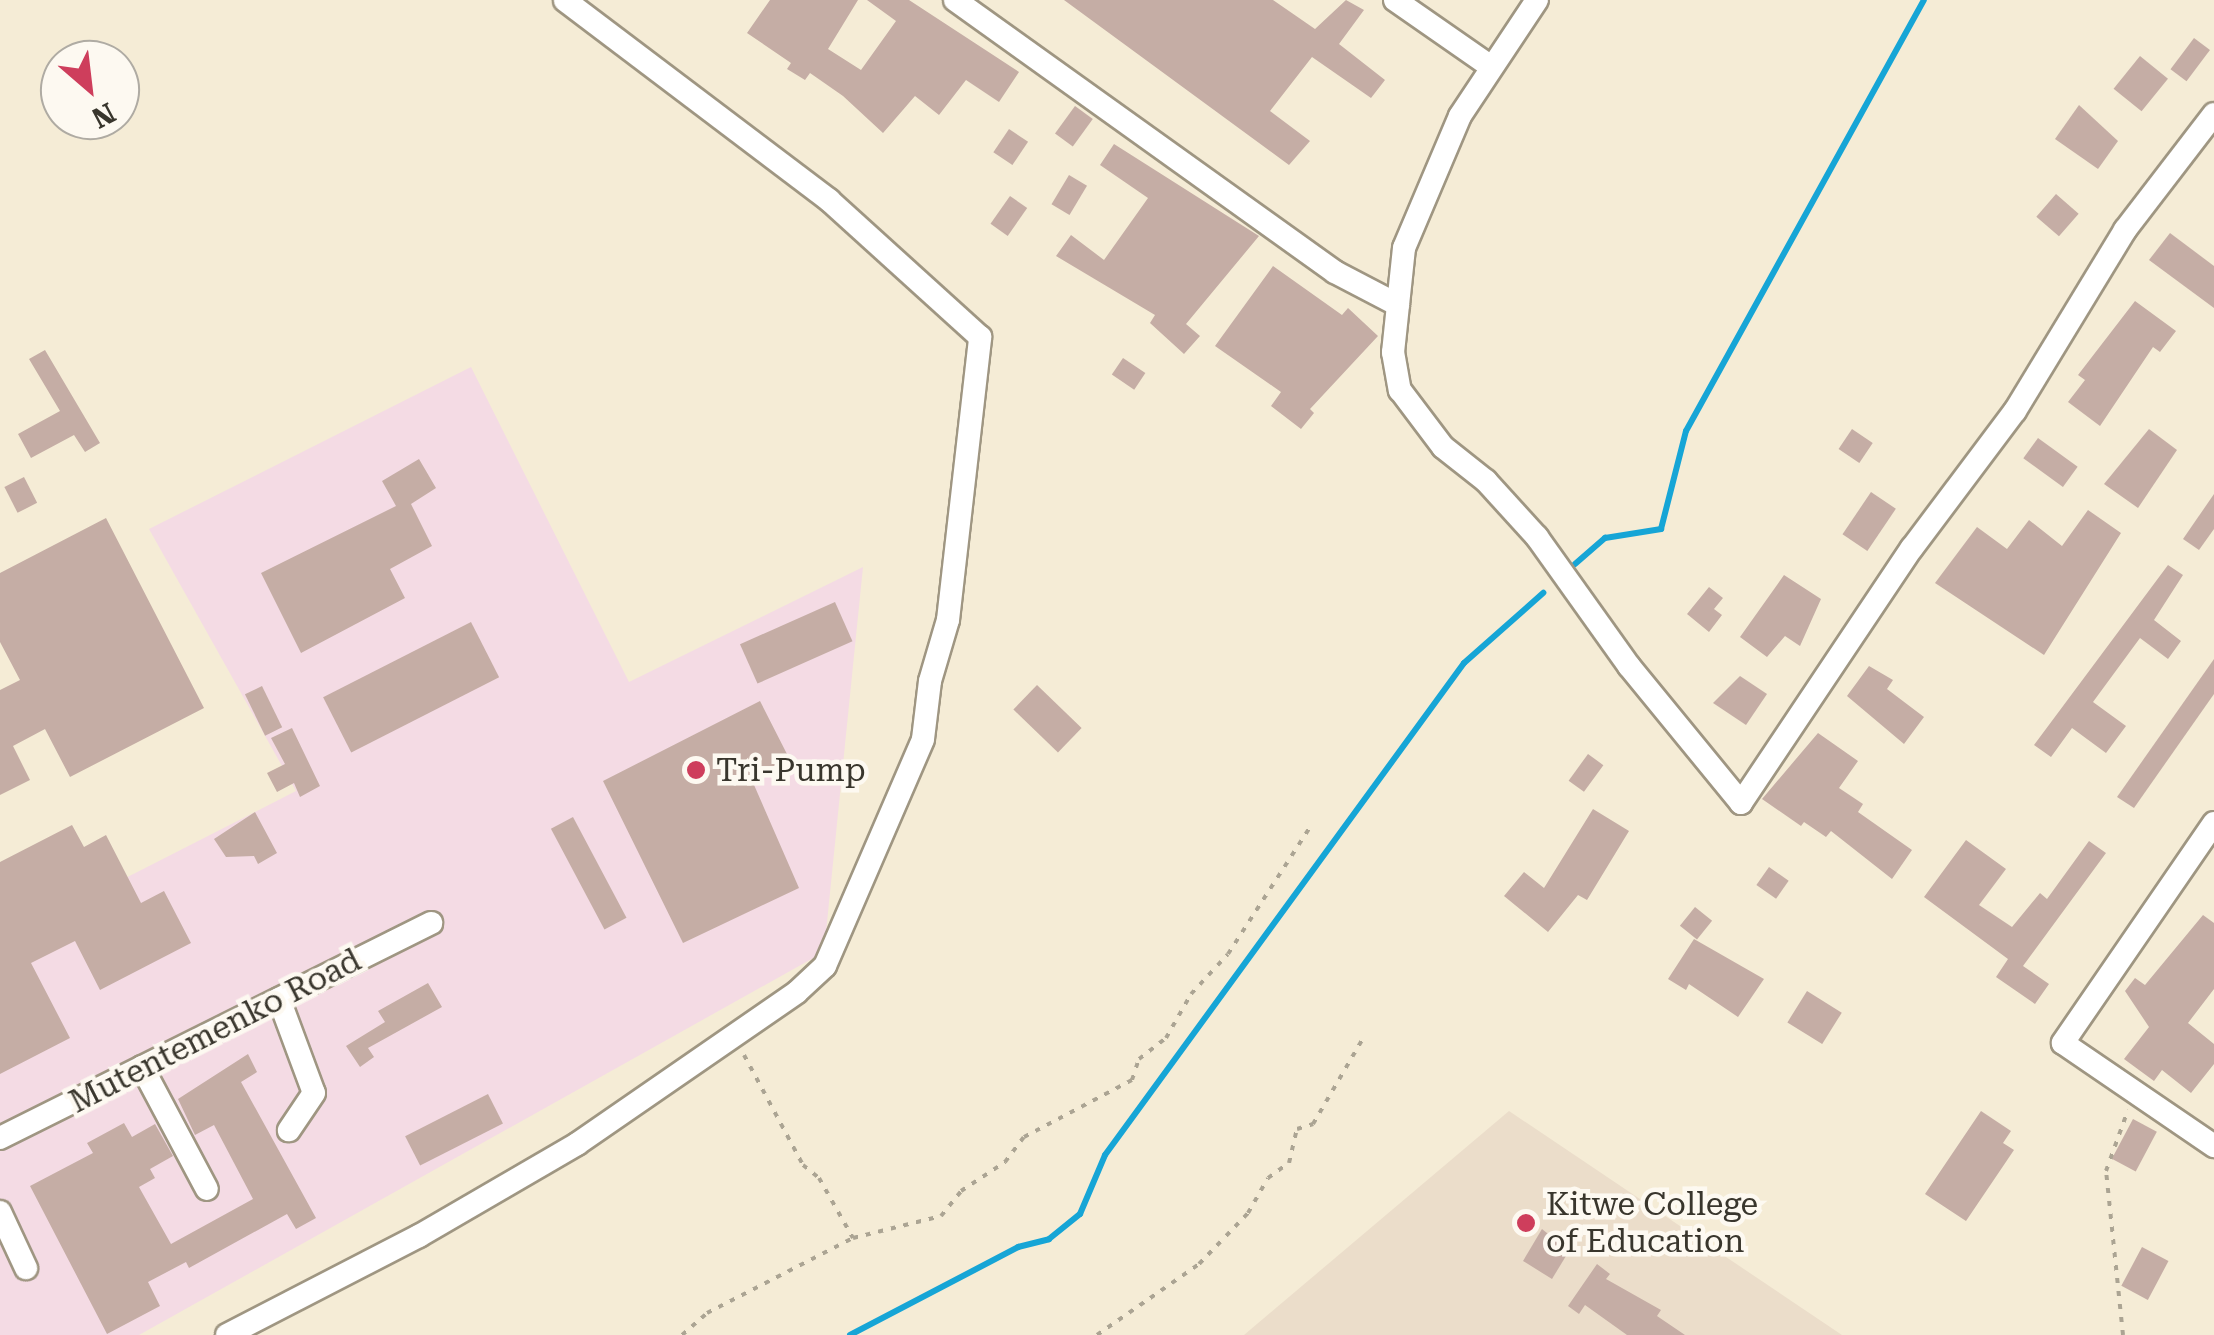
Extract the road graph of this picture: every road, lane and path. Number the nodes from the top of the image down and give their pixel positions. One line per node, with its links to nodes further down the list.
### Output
1 (565, 0): 13 (street)
2 (956, 0): 7 (street)
3 (1395, 0): 5 (street)
4 (1537, 0): 5 (street)
5 (1490, 66): 7 (street)
6 (2214, 114): 7 (street)
7 (1398, 306)
8 (2214, 823): 15 (street)
9 (1309, 829): 21 (path)
10 (431, 923): 11 (street, Mutentemenko Road)
11 (278, 999): 14 (street, Mutentemenko Road); 16 (street)
12 (1365, 1035): 25 (path)
13 (739, 1036): 21 (path); 23 (street)
14 (142, 1067): 17 (street, Mutentemenko Road); 19 (street)
15 (2136, 1094): 18 (street); 26 (path)
16 (290, 1130)
17 (0, 1138)
18 (2214, 1146)
19 (206, 1189)
20 (0, 1212): 22 (street)
21 (853, 1238): 24 (path)
22 (26, 1268)
23 (227, 1335)
24 (682, 1335)
25 (1097, 1335)
26 (2123, 1335)

